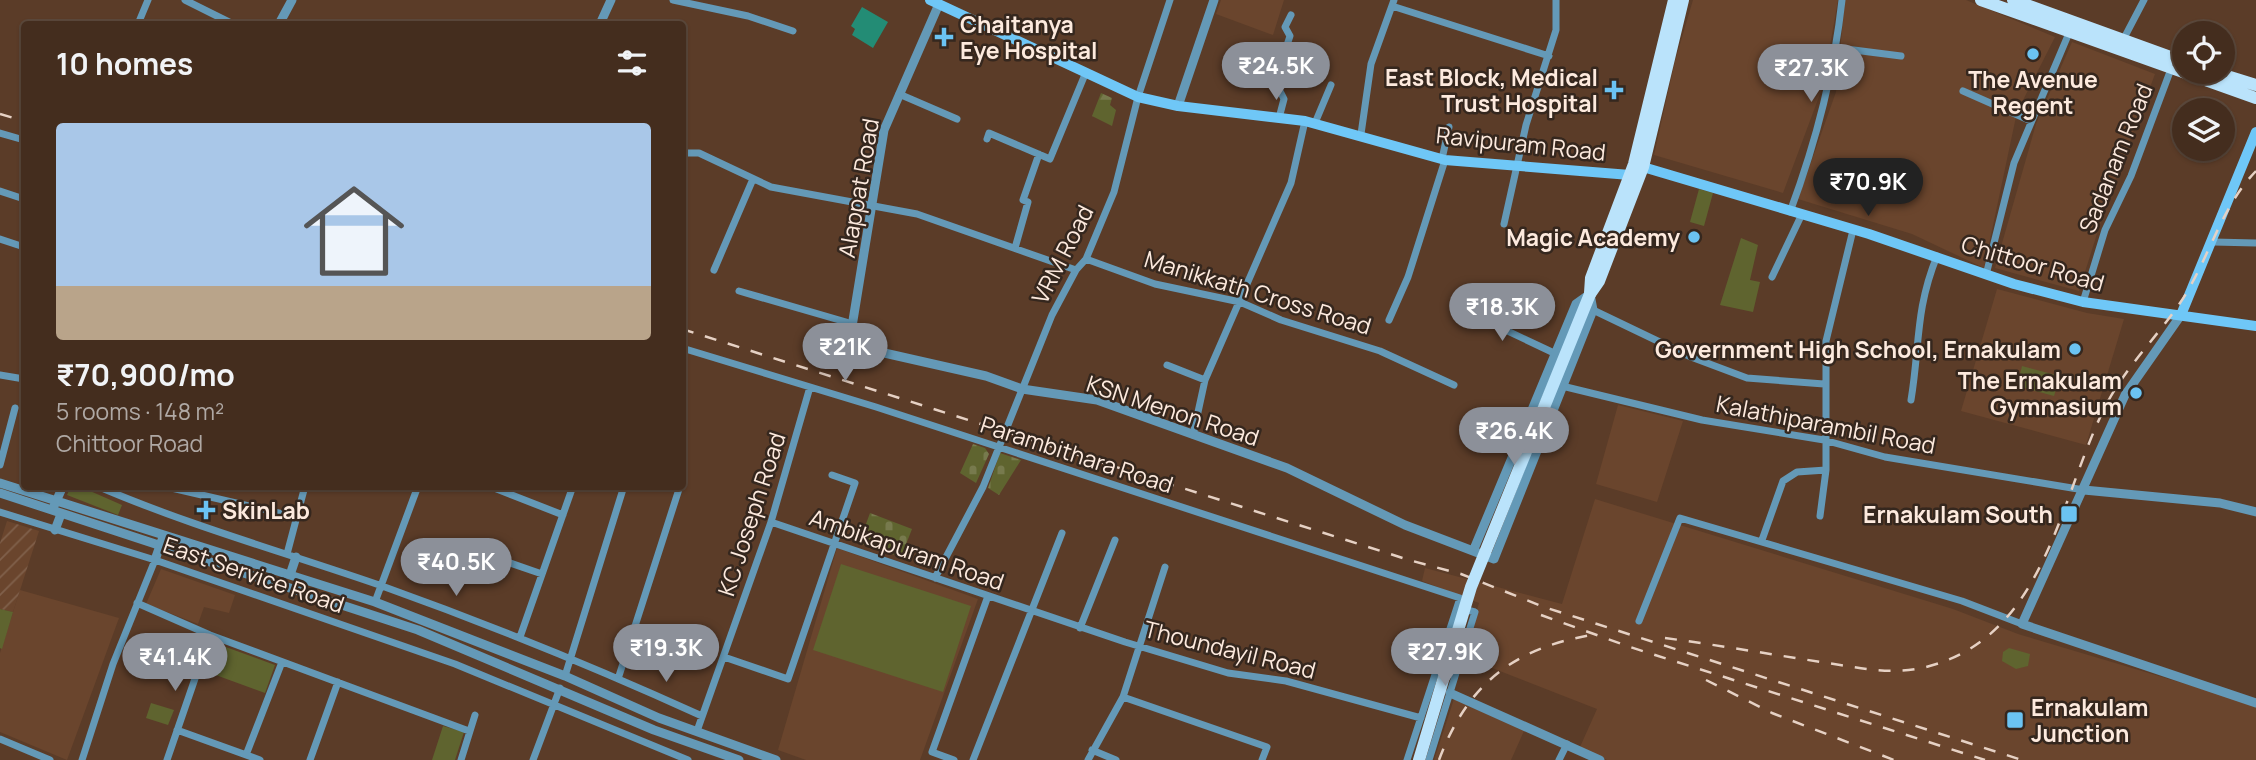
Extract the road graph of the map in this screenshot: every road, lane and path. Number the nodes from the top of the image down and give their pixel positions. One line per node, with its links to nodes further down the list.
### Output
1 (148, 0): 18 (street)
2 (185, 0): 19 (street)
3 (292, 0): 20 (street)
4 (611, 0): 21 (street)
5 (673, 0): 23 (street)
6 (1170, 0): 36 (street, VRM Road)
7 (1214, 0): 38 (street)
8 (1556, 0): 26 (street)
9 (1674, 0): 54 (main road)
10 (1683, 0): 53 (main road)
11 (1842, 0): 25 (street)
12 (1982, 0): 22 (main road)
13 (2012, 0): 22 (main road)
14 (2144, 0): 24 (street)
15 (935, 2): 30 (main road, Ravipuram Road); 35 (street, Alappat Road)
16 (1393, 3): 26 (street); 46 (street)
17 (1291, 15): 39 (street)
18 (142, 21)
19 (227, 21)
20 (281, 21)
21 (601, 21)
22 (2071, 28): 24 (main road); 29 (main road); 41 (street)
23 (793, 31)
24 (2122, 42): 28 (main road)
25 (1838, 48): 27 (street); 59 (street)
26 (1549, 56): 52 (street)
27 (1901, 56)
28 (2172, 58)
29 (2171, 69): 37 (main road); 76 (street, Sadanam Road)
30 (1086, 72): 36 (main road, Ravipuram Road); 50 (street)
31 (2235, 78): 33 (main road)
32 (1331, 85): 42 (street)
33 (2256, 85)
34 (1963, 91): 41 (street)
35 (899, 94): 40 (street); 58 (street, Alappat Road)
36 (1138, 97): 38 (main road, Ravipuram Road); 68 (street, VRM Road)
37 (2256, 98)
38 (1178, 106): 39 (main road, Ravipuram Road)
39 (1279, 118): 42 (main road, Ravipuram Road)
40 (957, 119)
41 (2031, 121): 71 (street)
42 (1310, 122): 46 (main road, Ravipuram Road); 75 (street)
43 (1449, 127): 51 (street)
44 (2256, 132): 63 (main road)
45 (0, 133): 48 (street)
46 (1361, 134): 51 (main road, Ravipuram Road)
47 (988, 136): 50 (street)
48 (21, 139)
49 (686, 153): 55 (street)
50 (1039, 154): 66 (street)
51 (1443, 159): 52 (main road, Ravipuram Road); 80 (street)
52 (1516, 166): 54 (main road, Ravipuram Road); 60 (street)
53 (1643, 167): 59 (main road, Chittoor Road); 74 (main road)
54 (1630, 175): 74 (main road)
55 (753, 179): 58 (street); 69 (street)
56 (0, 191): 57 (street)
57 (21, 199)
58 (874, 206): 66 (street); 81 (street, Alappat Road)
59 (1796, 213): 61 (main road, Chittoor Road); 72 (street)
60 (1504, 224)
61 (1853, 230): 67 (main road, Chittoor Road); 90 (street)
62 (0, 239): 65 (street)
63 (2213, 243): 64 (street); 79 (main road)
64 (2256, 243)
65 (21, 246)
66 (1015, 247): 70 (street)
67 (1937, 256): 71 (main road, Chittoor Road); 95 (street)
68 (1087, 259): 70 (street, VRM Road); 75 (street, Manikkath Cross Road)
69 (714, 270)
70 (1076, 270): 94 (street, VRM Road)
71 (1986, 275): 76 (main road, Chittoor Road)
72 (1772, 277)
73 (738, 290): 81 (street)
74 (1590, 293): 78 (street); 85 (street); 191 (main road, bridge)
75 (1240, 302): 89 (street); 91 (street, Manikkath Cross Road)
76 (2083, 302): 79 (main road, Chittoor Road)
77 (1461, 309): 85 (street)
78 (1593, 310): 90 (street); 92 (street)
79 (2181, 315): 82 (main road, Chittoor Road); 115 (street)
80 (1389, 320)
81 (853, 324): 83 (street, Alappat Road)
82 (2256, 326)
83 (849, 345): 94 (street, KSN Menon Road)
84 (686, 349): 93 (street, Parambithara Road)
85 (1554, 353): 133 (street)
86 (1167, 365): 89 (street)
87 (0, 375): 88 (street)
88 (21, 378)
89 (1205, 380): 97 (street)
90 (1824, 384): 98 (street)
91 (1454, 385)
92 (1562, 386): 98 (street, Kalathiparambil Road); 133 (street, KSN Menon Road)
93 (810, 387): 99 (street, Parambithara Road); 124 (street, KC Joseph Road)
94 (1022, 389): 97 (street, KSN Menon Road); 99 (street, VRM Road)
95 (1912, 400)
96 (15, 408): 100 (street)
97 (1193, 435): 133 (street, KSN Menon Road)
98 (1824, 440): 101 (street); 115 (street, Kalathiparambil Road)
99 (997, 449): 139 (street, VRM Road); 144 (street, Parambithara Road)
100 (0, 465)
101 (1826, 470): 122 (street); 129 (street)
102 (832, 475): 131 (street)
103 (0, 483): 104 (street)
104 (21, 490)
105 (22, 490): 117 (street)
106 (60, 490): 117 (street)
107 (106, 490): 134 (street)
108 (180, 490): 123 (street)
109 (304, 490): 123 (street)
110 (417, 490): 140 (street)
111 (505, 490): 121 (street)
112 (572, 490): 121 (street)
113 (623, 490): 153 (street)
114 (679, 490): 156 (street)
115 (2084, 490): 120 (street); 147 (street)
116 (0, 494): 119 (street)
117 (56, 501): 119 (street); 127 (street)
118 (0, 512): 125 (street, East Service Road)
119 (56, 512): 125 (street); 132 (street)
120 (2256, 512)
121 (563, 515): 137 (street)
122 (1820, 516)
123 (296, 517): 134 (street)
124 (771, 522): 131 (street, Ambikapuram Road); 152 (street, KC Joseph Road)
125 (55, 530): 135 (street, East Service Road)
126 (1062, 533): 145 (street)
127 (164, 536): 132 (street); 138 (street)
128 (1115, 540): 148 (street)
129 (1762, 540): 146 (street); 147 (street)
130 (449, 542): 137 (street)
131 (833, 544): 139 (street, Ambikapuram Road); 152 (street)
132 (160, 546): 135 (street); 158 (street)
133 (1474, 550)
134 (291, 556): 138 (street); 140 (street)
135 (155, 560): 143 (street); 162 (street, East Service Road)
136 (1165, 567): 151 (street)
137 (542, 574): 150 (street)
138 (290, 575): 142 (street)
139 (935, 578): 141 (street, Ambikapuram Road)
140 (382, 586): 142 (street); 150 (street)
141 (988, 596): 145 (street, Ambikapuram Road); 185 (street)
142 (375, 602): 155 (street)
143 (137, 603): 149 (street); 177 (street)
144 (1457, 608): 159 (street); 165 (street)
145 (1032, 611): 148 (street, Thoundayil Road); 186 (street)
146 (1639, 621)
147 (2022, 624): 161 (street)
148 (1080, 628): 151 (street, Thoundayil Road)
149 (210, 635): 154 (street); 166 (street)
150 (520, 637): 153 (street)
151 (1139, 646): 160 (street); 165 (street, Thoundayil Road)
152 (724, 657): 164 (street, KC Joseph Road)
153 (571, 659): 155 (street); 156 (street)
154 (282, 662): 157 (street); 174 (street)
155 (565, 676): 158 (street); 168 (street)
156 (618, 679): 164 (street)
157 (338, 682): 167 (street); 180 (street)
158 (560, 688): 162 (street); 170 (street)
159 (1450, 693): 171 (street); 192 (street)
160 (1123, 696): 173 (street); 189 (street)
161 (2256, 703)
162 (555, 705): 182 (street); 183 (street, East Service Road)
163 (475, 715): 167 (street)
164 (702, 716): 168 (street, KC Joseph Road)
165 (1421, 718): 190 (street)
166 (177, 730): 174 (street); 178 (street)
167 (469, 731): 181 (street)
168 (697, 731): 170 (street); 172 (street)
169 (0, 739): 176 (street)
170 (692, 743): 175 (street)
171 (1567, 744): 193 (street); 194 (street)
172 (736, 746): 175 (street); 184 (street)
173 (1092, 750): 187 (street); 188 (street)
174 (246, 755): 179 (street)
175 (734, 759)
176 (50, 760)
177 (82, 760)
178 (167, 760)
179 (260, 760)
180 (310, 760)
181 (461, 760)
182 (533, 760)
183 (688, 760)
184 (776, 760)
185 (954, 760)
186 (973, 760)
187 (1088, 760)
188 (1116, 760)
189 (1262, 760)
190 (1407, 760)
191 (1419, 760)
192 (1429, 760)
193 (1559, 760)
194 (1600, 760)

